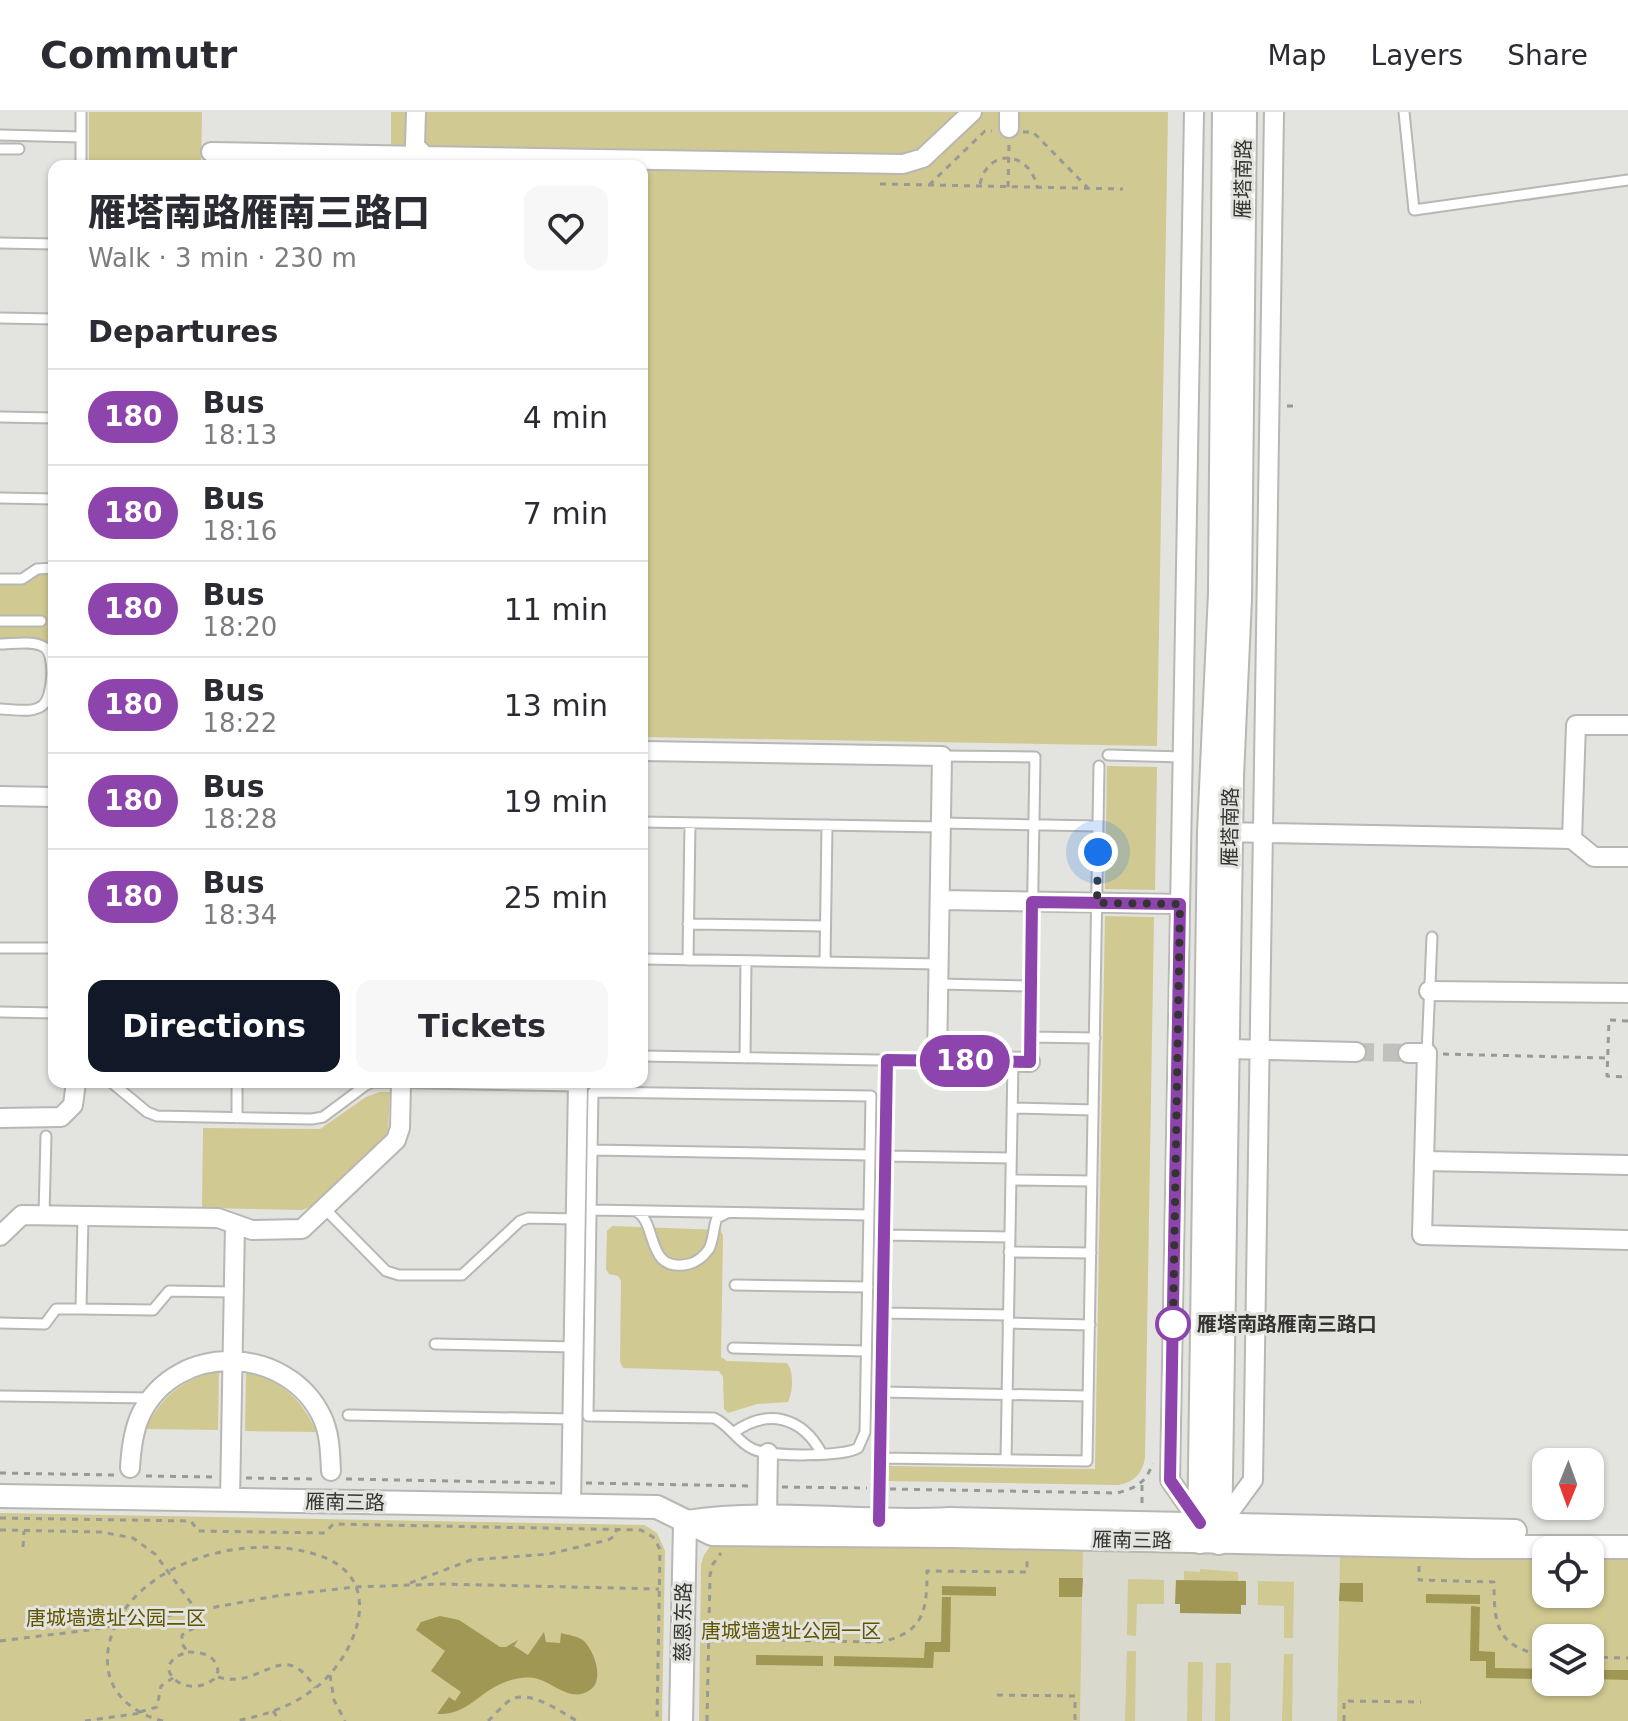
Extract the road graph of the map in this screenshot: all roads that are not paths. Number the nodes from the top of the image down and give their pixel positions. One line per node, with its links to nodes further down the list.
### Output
1 (81, 112): 10 (lane)
2 (416, 112): 14 (street)
3 (972, 112): 14 (street)
4 (1194, 112): 37 (street)
5 (1225, 112): 47 (main road, 雁塔南路)
6 (1244, 112): 47 (main road, 雁塔南路)
7 (1274, 112): 48 (street)
8 (1404, 112): 16 (lane)
9 (0, 135): 10 (lane)
10 (81, 137): 15 (lane)
11 (0, 149): 12 (lane)
12 (19, 149)
13 (211, 152): 14 (street)
14 (425, 156)
15 (81, 160)
16 (1628, 180)
17 (0, 243): 18 (lane)
18 (48, 244)
19 (0, 318): 20 (lane)
20 (48, 319)
21 (0, 417): 22 (lane)
22 (48, 418)
23 (0, 498): 24 (lane)
24 (48, 499)
25 (48, 568): 26 (lane)
26 (0, 579)
27 (0, 621): 28 (lane)
28 (41, 621)
29 (0, 644): 30 (lane)
30 (48, 650)
31 (48, 698): 32 (lane)
32 (0, 709)
33 (1628, 725): 49 (street)
34 (648, 751): 36 (street)
35 (1108, 755): 37 (lane)
36 (942, 756): 44 (street); 45 (lane)
37 (1183, 757): 54 (street)
38 (1099, 766): 46 (lane)
39 (0, 796): 40 (street)
40 (48, 797)
41 (648, 822): 42 (lane)
42 (690, 823): 43 (lane); 55 (lane)
43 (827, 825): 44 (lane); 56 (lane)
44 (941, 825): 45 (lane); 51 (street)
45 (1034, 825): 46 (lane); 52 (lane)
46 (1098, 826): 53 (lane)
47 (1220, 832): 48 (street); 73 (main road, 雁塔南路); 149 (main road, 雁塔南路)
48 (1263, 833): 49 (street); 74 (street)
49 (1572, 839): 50 (street)
50 (1628, 857)
51 (940, 900): 52 (street); 64 (street)
52 (1032, 902): 53 (street); 66 (lane)
53 (1097, 903): 54 (street); 72 (lane)
54 (1180, 904): 149 (street)
55 (688, 924): 56 (lane); 61 (lane)
56 (825, 926): 63 (lane)
57 (1432, 937): 67 (lane)
58 (0, 948): 59 (lane)
59 (48, 948)
60 (648, 959): 61 (lane)
61 (688, 960): 62 (lane)
62 (746, 961): 63 (lane); 78 (lane)
63 (825, 962): 64 (lane)
64 (939, 964): 65 (street)
65 (938, 984): 66 (lane); 80 (street)
66 (1031, 986): 71 (lane)
67 (1429, 991): 68 (street); 76 (lane)
68 (1628, 993)
69 (0, 1012): 70 (lane)
70 (48, 1013)
71 (1030, 1037): 72 (lane); 81 (lane)
72 (1095, 1038): 89 (lane)
73 (1227, 1049): 74 (street); 149 (main road, 雁塔南路)
74 (1259, 1050): 75 (street); 149 (street)
75 (1356, 1052)
76 (1418, 1053): 97 (street)
77 (648, 1056): 78 (lane)
78 (745, 1058): 79 (lane)
79 (887, 1060): 80 (lane); 95 (lane)
80 (937, 1061): 81 (street)
81 (1021, 1062): 88 (lane)
82 (75, 1088): 90 (street)
83 (118, 1088): 91 (lane)
84 (237, 1088): 91 (lane)
85 (362, 1088): 91 (lane)
86 (401, 1088): 101 (street)
87 (578, 1088): 104 (street)
88 (1012, 1108): 89 (lane); 96 (lane)
89 (1093, 1110): 100 (lane)
90 (0, 1118)
91 (237, 1118)
92 (46, 1136): 105 (lane)
93 (592, 1150): 94 (lane); 94 (lane); 104 (lane)
94 (870, 1155): 106 (lane)
95 (885, 1156): 96 (lane); 109 (lane)
96 (1011, 1158): 99 (lane)
97 (1424, 1161): 98 (street); 112 (street)
98 (1628, 1165)
99 (1011, 1180): 100 (lane); 111 (lane)
100 (1092, 1181): 114 (lane)
101 (325, 1209): 104 (lane); 108 (street)
102 (630, 1211): 103 (lane); 103 (lane); 104 (lane)
103 (730, 1213): 106 (lane)
104 (584, 1214): 124 (street); 135 (lane)
105 (44, 1215): 107 (street); 110 (street)
106 (869, 1215): 116 (lane)
107 (83, 1216): 108 (street); 118 (lane)
108 (235, 1224): 117 (street)
109 (884, 1235): 111 (lane); 119 (lane)
110 (0, 1236)
111 (1010, 1237): 113 (lane)
112 (1628, 1240)
113 (1009, 1252): 114 (lane); 120 (lane)
114 (1091, 1253): 122 (lane)
115 (735, 1285): 116 (lane)
116 (868, 1287): 126 (lane)
117 (234, 1292): 118 (lane); 127 (street)
118 (81, 1309): 121 (lane)
119 (882, 1313): 120 (lane); 128 (lane)
120 (1008, 1319): 122 (lane); 129 (lane)
121 (0, 1323)
122 (1090, 1325): 131 (lane)
123 (435, 1344): 124 (lane)
124 (574, 1347): 134 (street)
125 (733, 1348): 126 (lane)
126 (866, 1351): 137 (lane)
127 (232, 1359): 132 (street); 141 (street); 143 (street)
128 (881, 1392): 129 (lane); 138 (lane)
129 (1007, 1395): 131 (lane); 139 (lane)
130 (0, 1396): 132 (lane)
131 (1088, 1396): 139 (lane)
132 (151, 1398): 140 (street)
133 (348, 1415): 134 (lane)
134 (572, 1419): 144 (street)
135 (733, 1433): 136 (lane); 137 (lane)
136 (768, 1453): 137 (lane); 145 (street)
137 (822, 1454)
138 (880, 1458): 139 (lane); 146 (lane)
139 (1006, 1460)
140 (130, 1468)
141 (331, 1471)
142 (0, 1496): 143 (street, 雁南三路)
143 (230, 1500): 144 (street, 雁南三路)
144 (571, 1506): 147 (street, 雁南三路)
145 (767, 1518): 146 (street, 雁南三路); 147 (street, 雁南三路)
146 (879, 1521): 149 (street, 雁南三路)
147 (685, 1523): 149 (street, 雁南三路); 151 (street, 慈恩东路)
148 (1628, 1532): 149 (street, 雁南三路)
149 (1210, 1533): 150 (street, 雁南三路)
150 (1628, 1547)
151 (681, 1721)

